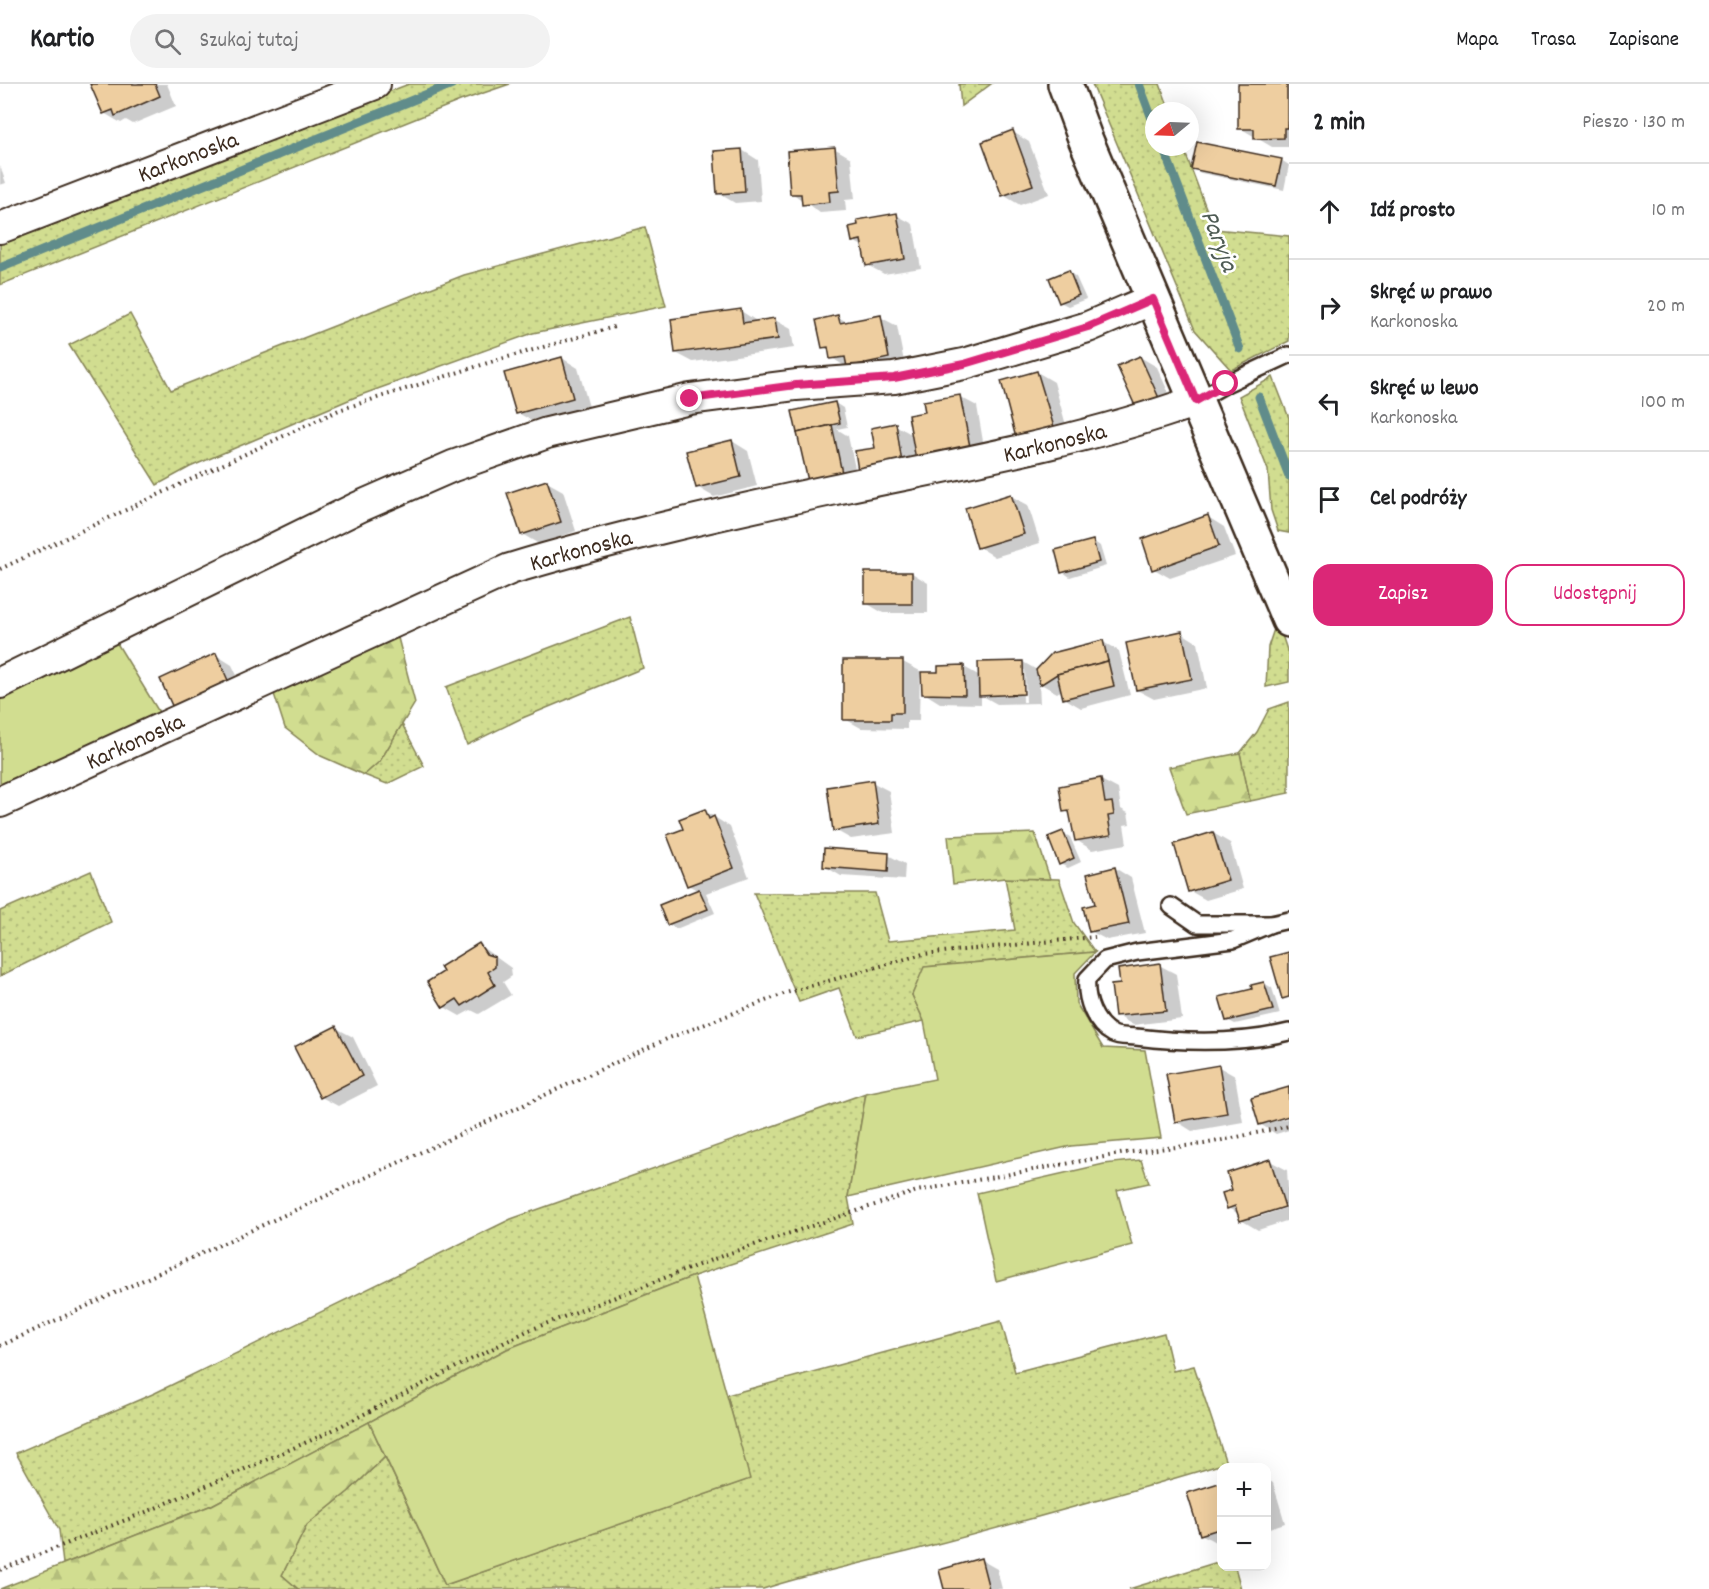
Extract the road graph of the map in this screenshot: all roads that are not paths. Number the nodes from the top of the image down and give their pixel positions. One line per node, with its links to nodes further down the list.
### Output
1 (375, 84): 3 (street, Karkonoska)
2 (1065, 84): 4 (street)
3 (0, 228)
4 (1153, 299): 6 (street); 8 (street)
5 (1289, 355): 6 (lane)
6 (1196, 401): 7 (street); 9 (street, Karkonoska)
7 (1287, 608)
8 (0, 683)
9 (0, 802)
10 (1171, 906): 12 (lane)
11 (1289, 920): 12 (lane)
12 (1271, 924): 13 (lane)
13 (1289, 1032)

